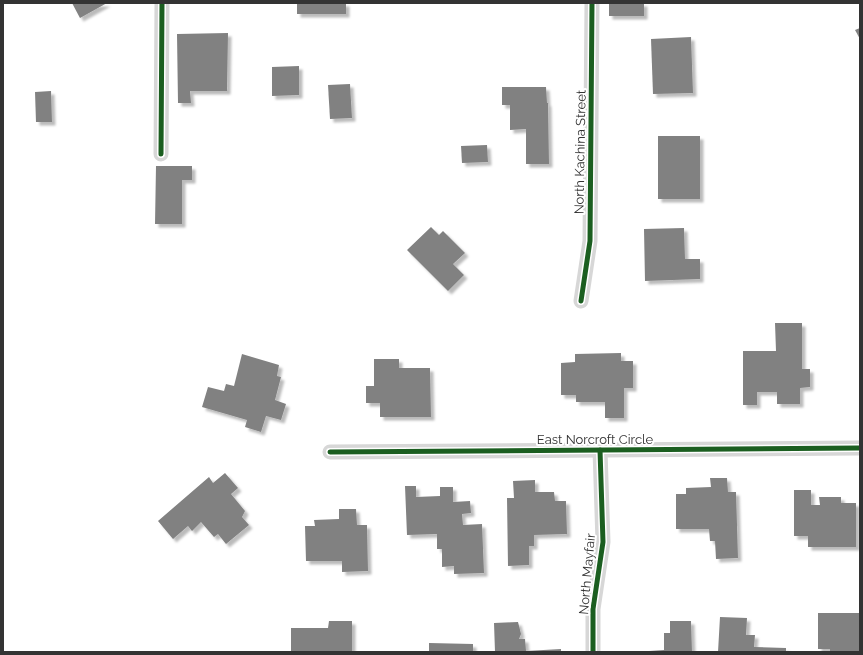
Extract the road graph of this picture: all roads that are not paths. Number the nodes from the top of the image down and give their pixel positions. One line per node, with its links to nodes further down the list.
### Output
1 (162, 3): 3 (street)
2 (592, 3): 4 (street, North Kachina Street)
3 (161, 154)
4 (581, 301)
5 (859, 448): 6 (street, East Norcroft Circle)
6 (600, 450): 7 (street, East Norcroft Circle); 8 (street, North Mayfair)
7 (330, 452)
8 (593, 652)

